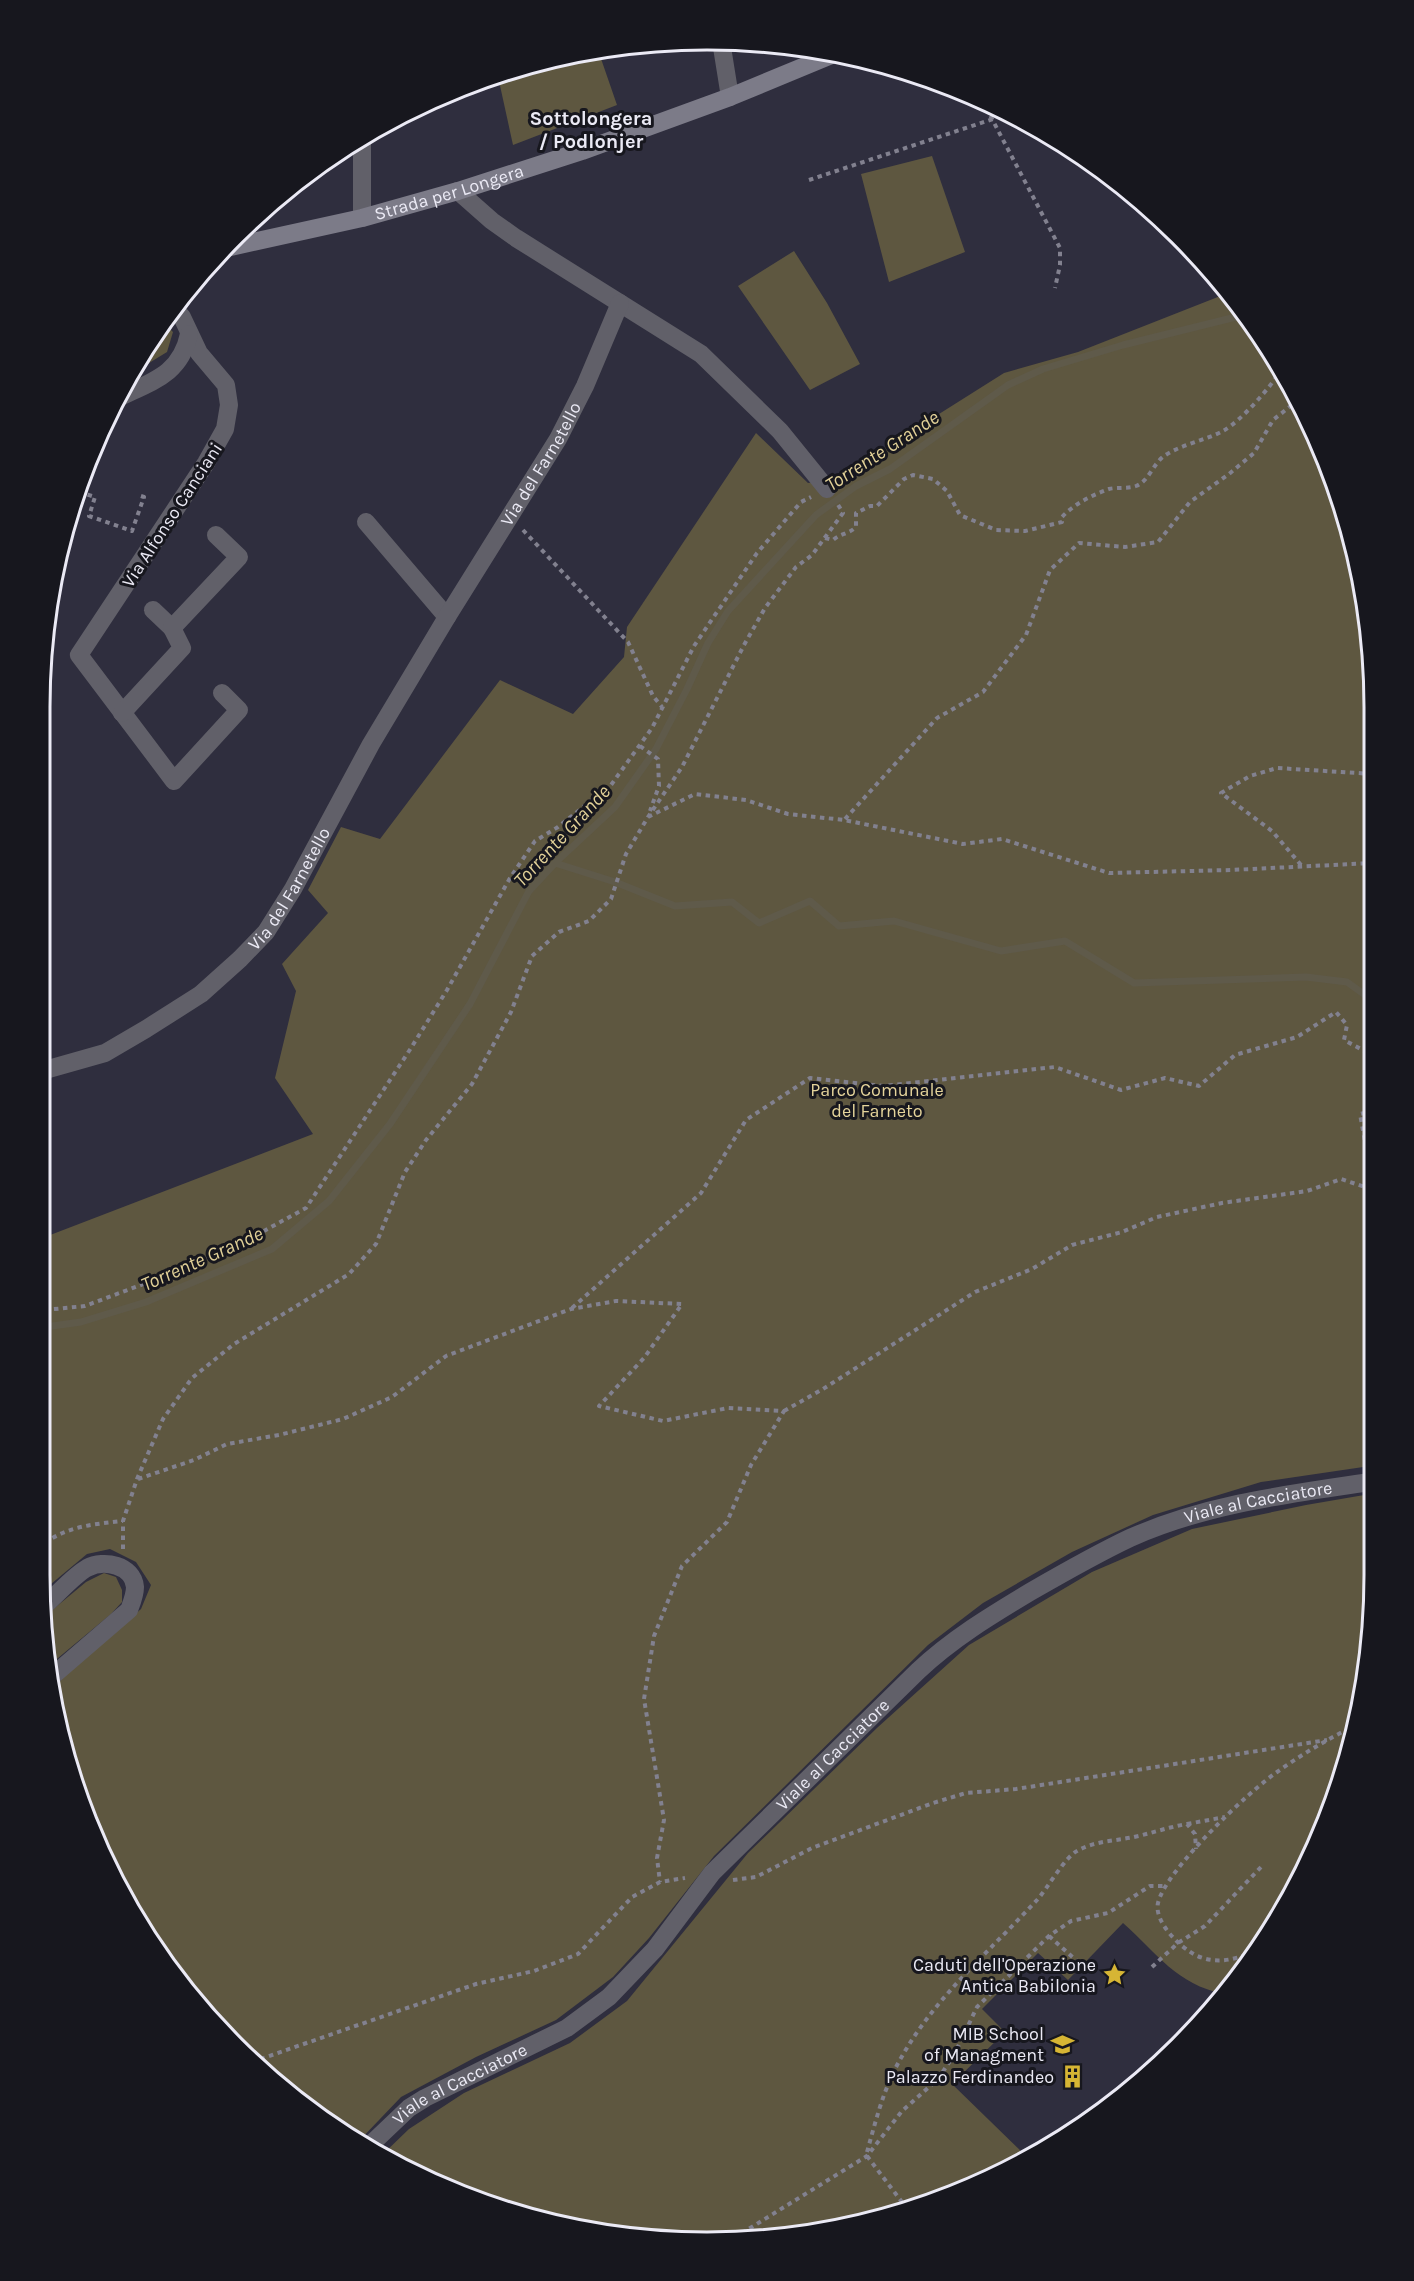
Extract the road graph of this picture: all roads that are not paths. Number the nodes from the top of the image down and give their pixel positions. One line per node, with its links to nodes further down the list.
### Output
1 (723, 50): 3 (street)
2 (820, 60): 3 (street, Strada per Longera)
3 (730, 97): 5 (street, Strada per Longera)
4 (362, 148): 6 (street)
5 (458, 191): 6 (street, Strada per Longera); 8 (street)
6 (362, 218): 7 (street, Strada per Longera)
7 (239, 245)
8 (620, 303): 12 (street); 16 (street, Via del Farnetello)
9 (180, 314): 10 (street, Via Alfonso Canciani)
10 (189, 334): 11 (street); 19 (street, Via Alfonso Canciani)
11 (130, 392)
12 (826, 489)
13 (366, 522): 16 (street)
14 (216, 535): 17 (street)
15 (153, 610): 17 (street, Via Alfonso Canciani)
16 (447, 617): 20 (street, Via del Farnetello)
17 (172, 628): 19 (street)
18 (222, 693): 19 (street, Via Alfonso Canciani)
19 (122, 713)
20 (50, 1069)
21 (1364, 1483): 24 (street, Viale al Cacciatore)
22 (51, 1600): 23 (street)
23 (57, 1672)
24 (374, 2141)

